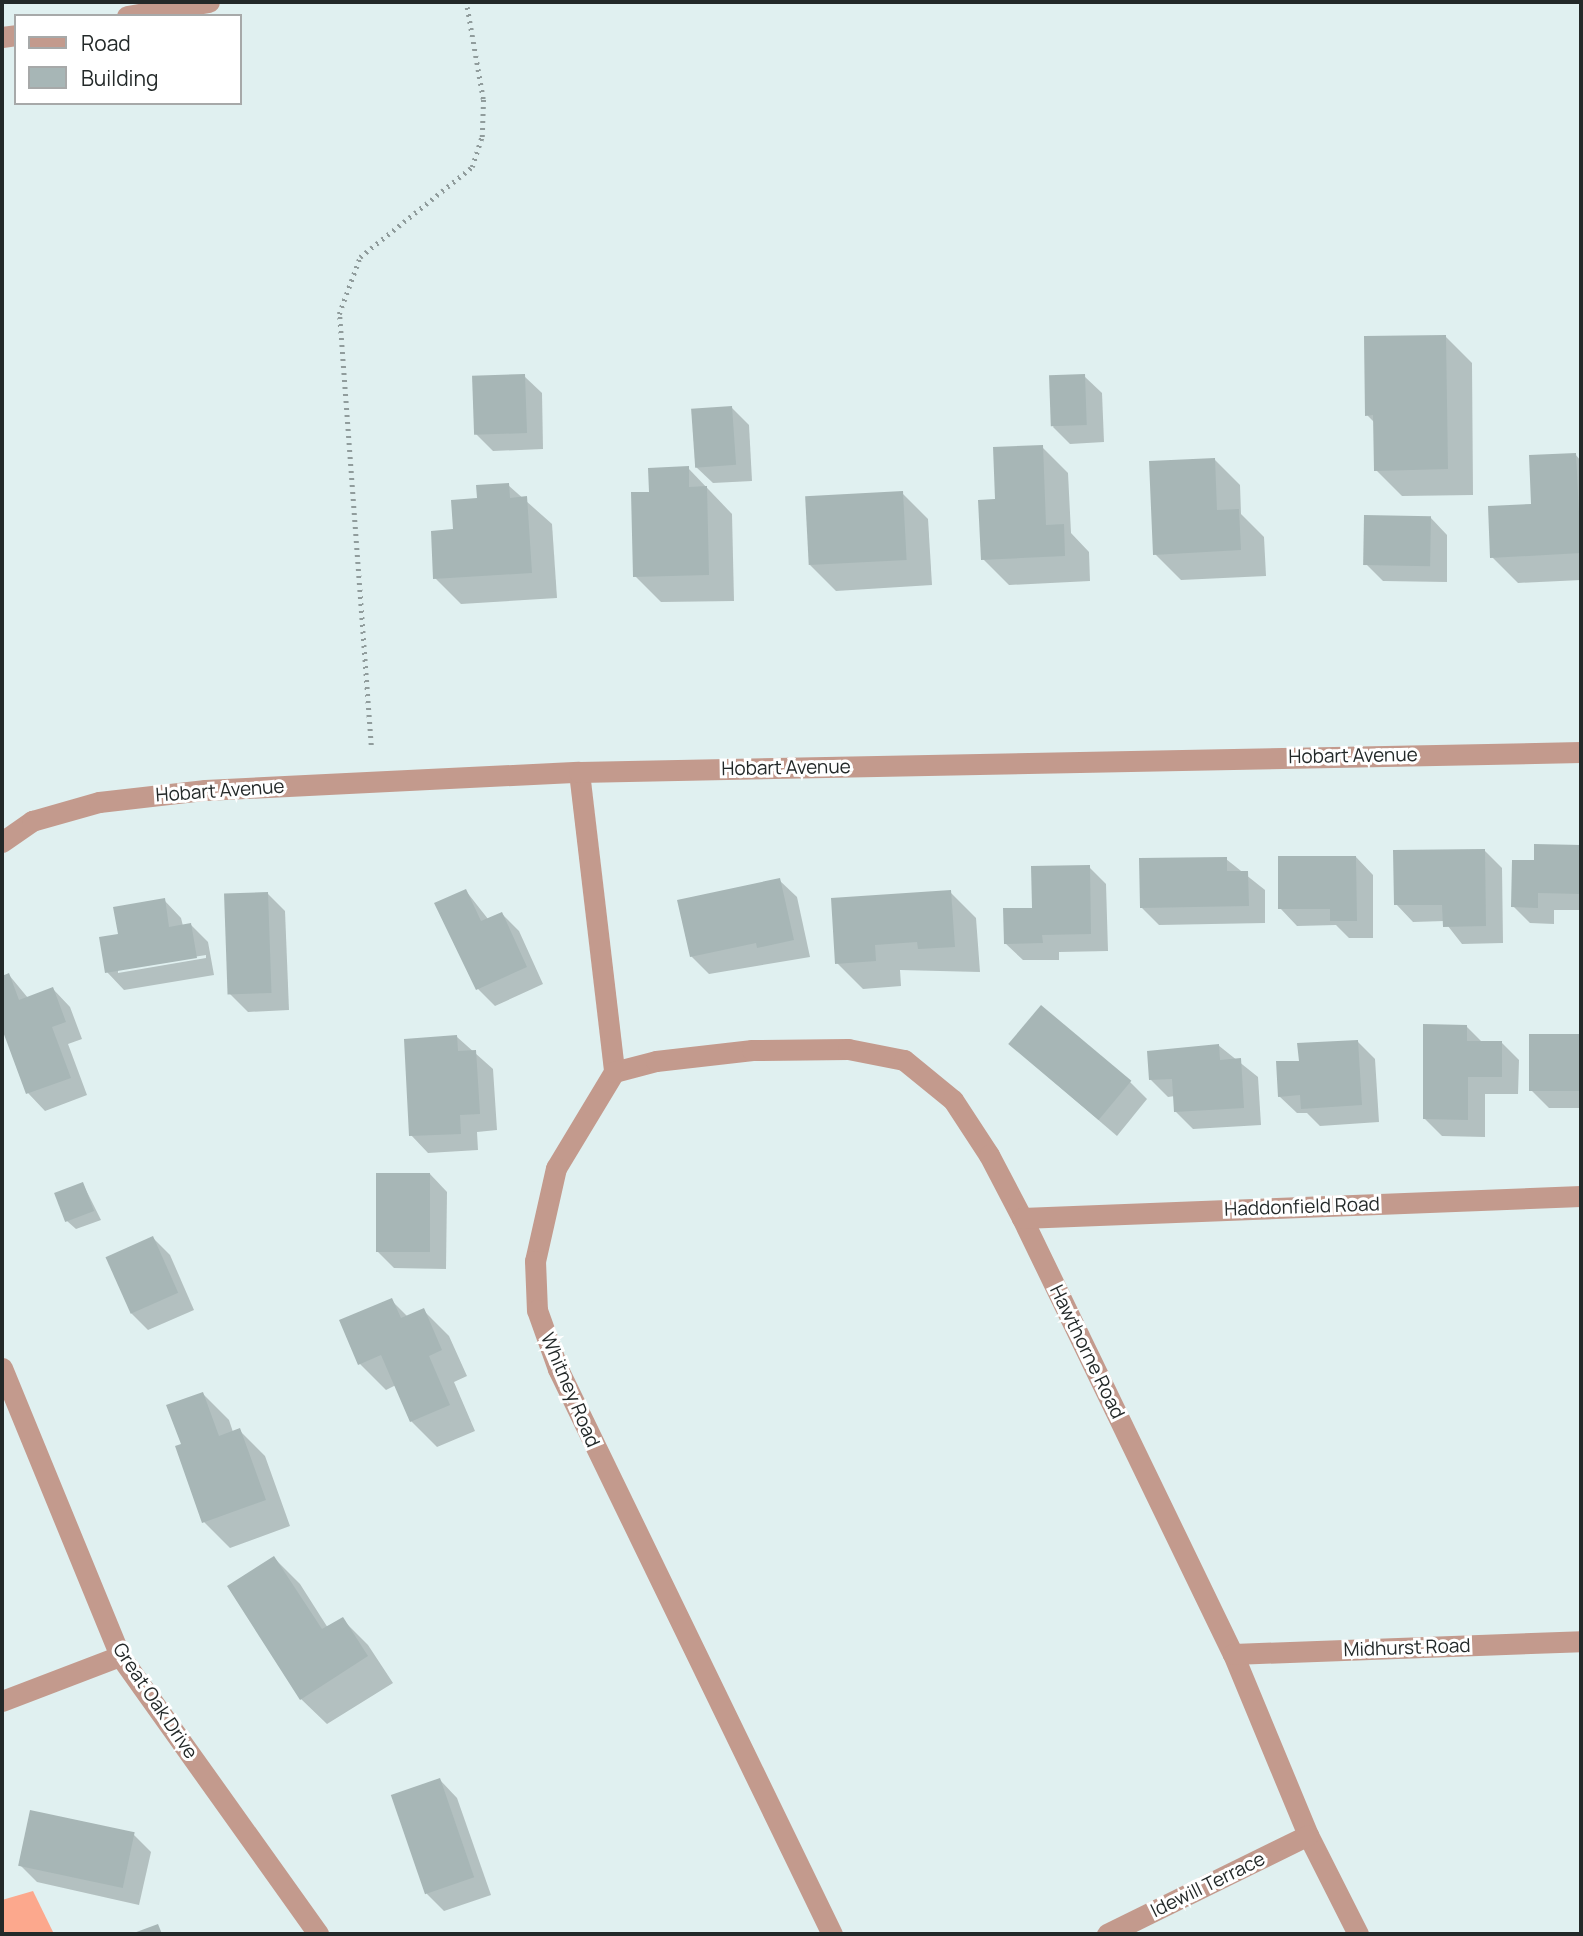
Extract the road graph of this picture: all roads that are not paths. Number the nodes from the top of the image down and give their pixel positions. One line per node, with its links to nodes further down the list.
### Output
1 (209, 2): 2 (street)
2 (139, 14)
3 (1581, 752): 4 (street, Hobart Avenue)
4 (579, 772): 5 (street, Hobart Avenue); 6 (street)
5 (2, 842)
6 (614, 1072): 8 (street, Hawthorne Road); 16 (street, Whitney Road)
7 (1581, 1196): 8 (street, Haddonfield Road)
8 (1022, 1218): 11 (street, Hawthorne Road)
9 (2, 1368): 12 (street, Great Oak Drive)
10 (1581, 1641): 11 (street, Midhurst Road)
11 (1233, 1654): 14 (street, Hawthorne Road)
12 (120, 1656): 13 (street); 15 (street, Great Oak Drive)
13 (2, 1701)
14 (1308, 1835): 17 (street, Idewill Terrace); 18 (street, Hawthorne Road)
15 (318, 1934)
16 (832, 1934)
17 (1107, 1934)
18 (1358, 1934)

